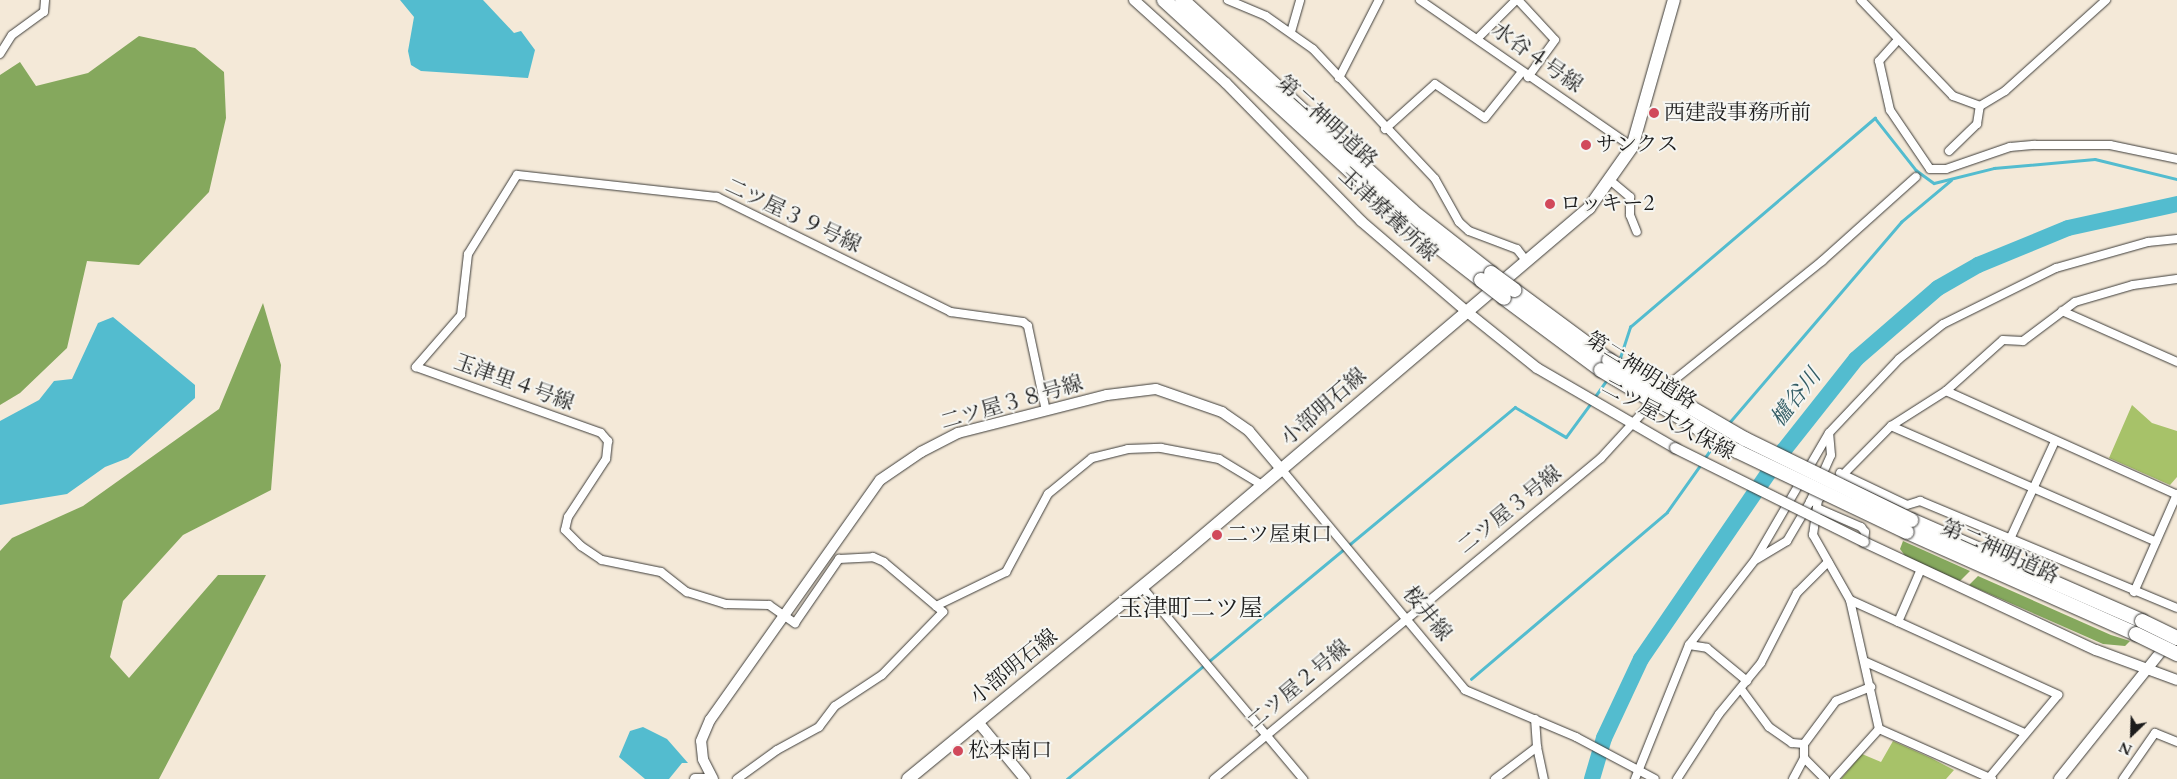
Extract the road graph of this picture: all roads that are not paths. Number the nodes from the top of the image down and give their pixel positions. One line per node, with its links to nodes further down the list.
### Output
1 (46, 0): 17 (street)
2 (1134, 0): 32 (street, 玉津療養所線)
3 (1164, 0): 30 (highway, 第二神明道路)
4 (1182, 0): 30 (highway, 第二神明道路)
5 (1228, 0): 14 (street, 玉津療養所線)
6 (1300, 0): 14 (street)
7 (1379, 0): 19 (street)
8 (1420, 0): 13 (street, 水谷４号線)
9 (1517, 0): 15 (street); 18 (street)
10 (1674, 0): 22 (main road, 小部明石線)
11 (1861, 0): 16 (street)
12 (2106, 0): 20 (street)
13 (1428, 2): 15 (street, 水谷４号線)
14 (1291, 32): 19 (street, 玉津療養所線)
15 (1478, 38): 18 (street, 水谷４号線)
16 (1897, 42): 20 (street); 24 (street)
17 (0, 54)
18 (1524, 75): 21 (street); 22 (street, 水谷４号線)
19 (1339, 78): 21 (street, 玉津療養所線)
20 (1980, 106): 23 (street)
21 (1385, 129): 29 (street, 玉津療養所線)
22 (1632, 147): 26 (main road, 小部明石線)
23 (1949, 151)
24 (2177, 160)
25 (1916, 177): 38 (street, 二ツ屋３号線)
26 (1611, 181): 27 (street); 29 (main road, 小部明石線)
27 (1637, 232)
28 (2177, 239): 40 (street)
29 (1527, 262): 32 (main road, 小部明石線)
30 (1486, 277): 49 (highway, 第二神明道路, bridge)
31 (2177, 279): 33 (street)
32 (1466, 311): 38 (street, 二ツ屋大久保線); 42 (main road, 小部明石線)
33 (2062, 311): 34 (street); 36 (street)
34 (2177, 362)
35 (416, 367): 37 (street, 二ツ屋３９号線); 61 (street, 玉津里４号線)
36 (1946, 391): 39 (street); 41 (street)
37 (1046, 411): 42 (street, 二ツ屋３８号線); 61 (street, 二ツ屋３８号線)
38 (1631, 425): 51 (street, 二ツ屋大久保線, bridge); 62 (street, 二ツ屋３号線)
39 (1891, 426): 43 (street); 45 (street)
40 (1829, 433): 47 (street); 53 (street)
41 (2055, 441): 45 (street); 46 (street)
42 (1282, 470): 44 (main road, 小部明石線); 62 (street, 桜井線)
43 (1840, 473): 47 (street); 50 (street)
44 (1262, 485): 56 (main road, 小部明石線); 59 (street)
45 (2034, 488): 50 (street); 52 (street)
46 (2177, 495): 52 (street)
47 (1814, 501): 48 (street); 53 (street)
48 (1819, 509): 51 (street); 54 (street)
49 (1909, 526): 65 (highway, 第二神明道路, bridge); 67 (highway, 第二神明道路, bridge)
50 (2010, 539): 57 (street)
51 (1864, 542): 55 (street, 二ツ屋大久保線)
52 (2156, 542): 57 (street)
53 (1755, 560): 66 (street)
54 (1828, 562): 58 (street); 71 (street)
55 (1921, 569): 63 (street); 69 (street, 二ツ屋大久保線)
56 (1142, 587): 75 (main road, 小部明石線); 78 (street)
57 (2134, 592): 60 (street)
58 (1850, 600): 63 (street); 68 (street)
59 (936, 606): 61 (street); 87 (street)
60 (2177, 608)
61 (784, 615): 86 (street, 二ツ屋３８号線)
62 (1407, 617): 74 (street, 桜井線); 78 (street, 二ツ屋２号線)
63 (1898, 622): 77 (street)
64 (2177, 631): 69 (street)
65 (2177, 638)
66 (1689, 646): 71 (street); 83 (street)
67 (2177, 654)
68 (1866, 662): 72 (street); 77 (street)
69 (2147, 670): 70 (street, 二ツ屋大久保線); 101 (street)
70 (2177, 680)
71 (1747, 681): 73 (street)
72 (1871, 687): 76 (street); 80 (street)
73 (1741, 689): 80 (street); 96 (street)
74 (1535, 719): 81 (street); 83 (street, 桜井線)
75 (978, 722): 88 (main road, 小部明石線); 89 (street)
76 (1879, 729): 99 (street); 100 (street)
77 (2025, 733): 100 (street)
78 (1267, 735): 90 (street, 二ツ屋２号線); 91 (street)
79 (2177, 742): 102 (street)
80 (1804, 744): 82 (street)
81 (1537, 747): 92 (street); 93 (street)
82 (1804, 758): 97 (street); 98 (street)
83 (1634, 768): 94 (street); 95 (street, 桜井線)
84 (695, 779): 85 (street)
85 (706, 779)
86 (713, 779)
87 (737, 779)
88 (908, 779)
89 (1025, 779)
90 (1214, 779)
91 (1303, 779)
92 (1495, 779)
93 (1544, 779)
94 (1635, 779)
95 (1655, 779)
96 (1677, 779)
97 (1793, 779)
98 (1825, 779)
99 (1834, 779)
100 (1990, 779)
101 (2059, 779)
102 (2122, 779)

